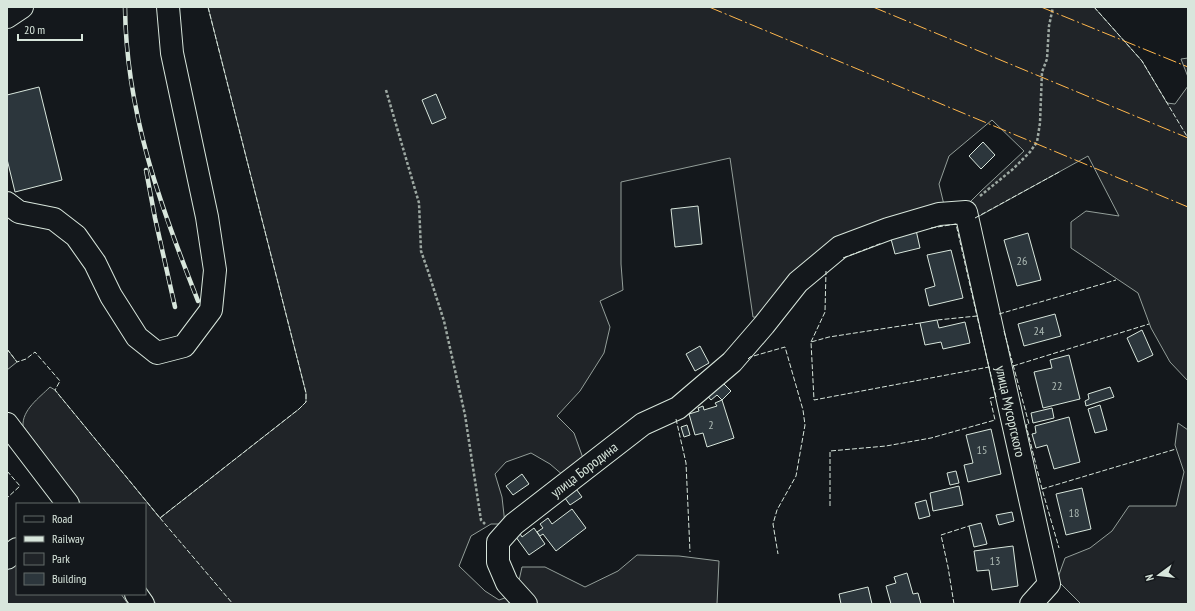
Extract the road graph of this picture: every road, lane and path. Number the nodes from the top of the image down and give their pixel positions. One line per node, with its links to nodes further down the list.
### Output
1 (22, 7): 4 (street)
2 (168, 7): 6 (street)
3 (1053, 7): 7 (path)
4 (7, 17)
5 (386, 90): 10 (path)
6 (7, 203)
7 (967, 217): 10 (street, улица Бородина); 16 (street, улица Мусоргского)
8 (7, 424): 9 (street)
9 (60, 500)
10 (498, 542): 15 (street)
11 (16, 550): 12 (street)
12 (7, 558)
13 (137, 595): 14 (street)
14 (143, 604)
15 (526, 604)
16 (1031, 604)

